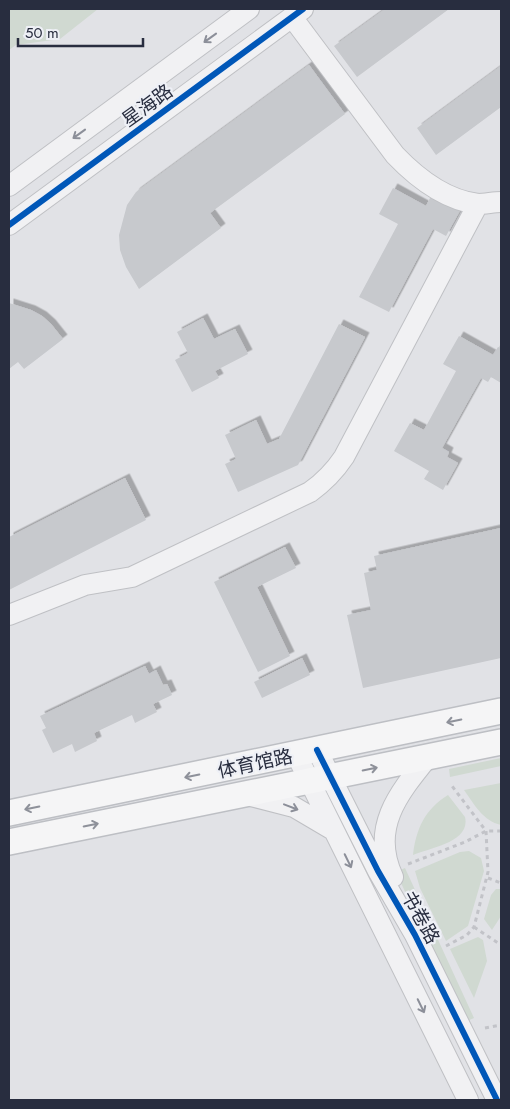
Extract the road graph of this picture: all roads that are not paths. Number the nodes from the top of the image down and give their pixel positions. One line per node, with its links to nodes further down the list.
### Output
1 (249, 9): 3 (street, 星海路, one-way to 3)
2 (298, 13): 5 (street); 6 (street, 星海路)
3 (9, 186)
4 (501, 202): 5 (street)
5 (478, 204): 7 (street)
6 (9, 225)
7 (9, 614)
8 (501, 711): 10 (main road, 体育馆路, one-way to 10)
9 (501, 742): 11 (main road, 体育馆路)
10 (307, 752): 12 (street, 书卷路); 14 (main road, 体育馆路, one-way to 14)
11 (428, 757): 12 (main road, 体育馆路, one-way to 11); 17 (street)
12 (320, 779): 13 (main road, 体育馆路); 15 (street, 书卷路); 17 (street, 书卷路)
13 (246, 794): 15 (street, one-way to 15); 16 (main road, 体育馆路, one-way to 13)
14 (9, 813)
15 (333, 830): 18 (street, 书卷路, one-way to 18)
16 (9, 842)
17 (396, 902): 19 (street, 书卷路)
18 (468, 1100)
19 (497, 1100)

